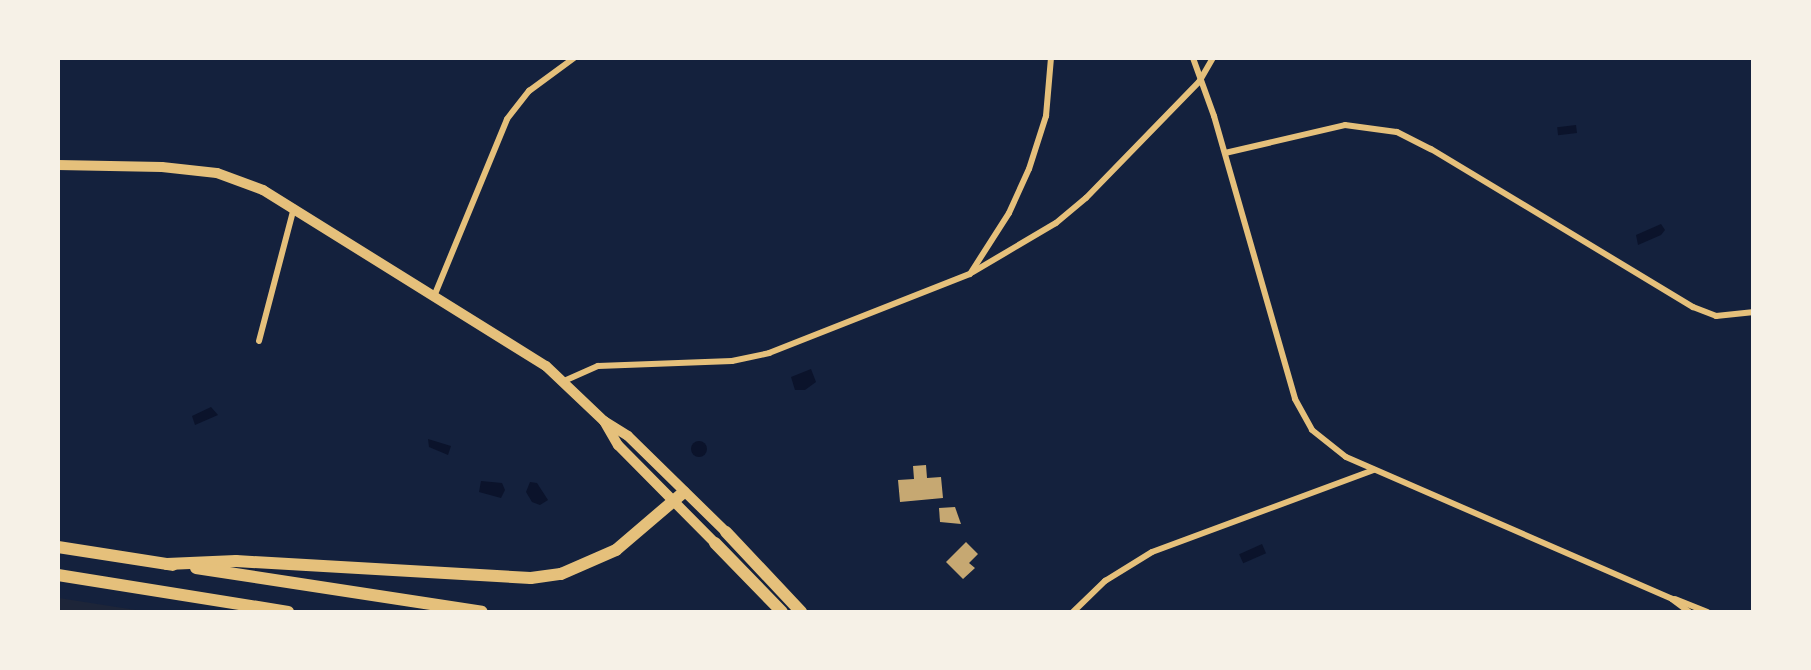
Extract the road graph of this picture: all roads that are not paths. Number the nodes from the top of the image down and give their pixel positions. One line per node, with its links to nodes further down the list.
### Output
1 (574, 58): 10 (street)
2 (1050, 58): 9 (street)
3 (1193, 58): 5 (street)
4 (1213, 58): 5 (street)
5 (1199, 82): 6 (street); 9 (street)
6 (1225, 153): 11 (street); 15 (street)
7 (58, 165): 8 (main road)
8 (294, 207): 10 (main road); 12 (street)
9 (970, 274): 13 (street)
10 (435, 294): 13 (main road)
11 (1752, 312)
12 (259, 341)
13 (564, 381): 14 (main road)
14 (604, 422): 16 (main road); 17 (main road)
15 (1375, 469): 23 (street); 28 (street)
16 (684, 492): 17 (highway); 18 (main road)
17 (674, 501): 19 (main road); 21 (highway)
18 (726, 532): 27 (highway)
19 (716, 543): 26 (highway)
20 (58, 547): 21 (highway)
21 (167, 564): 25 (highway)
22 (58, 575): 24 (highway)
23 (1687, 609): 29 (street)
24 (288, 612)
25 (482, 612)
26 (782, 612)
27 (801, 612)
28 (1072, 612)
29 (1707, 612)

